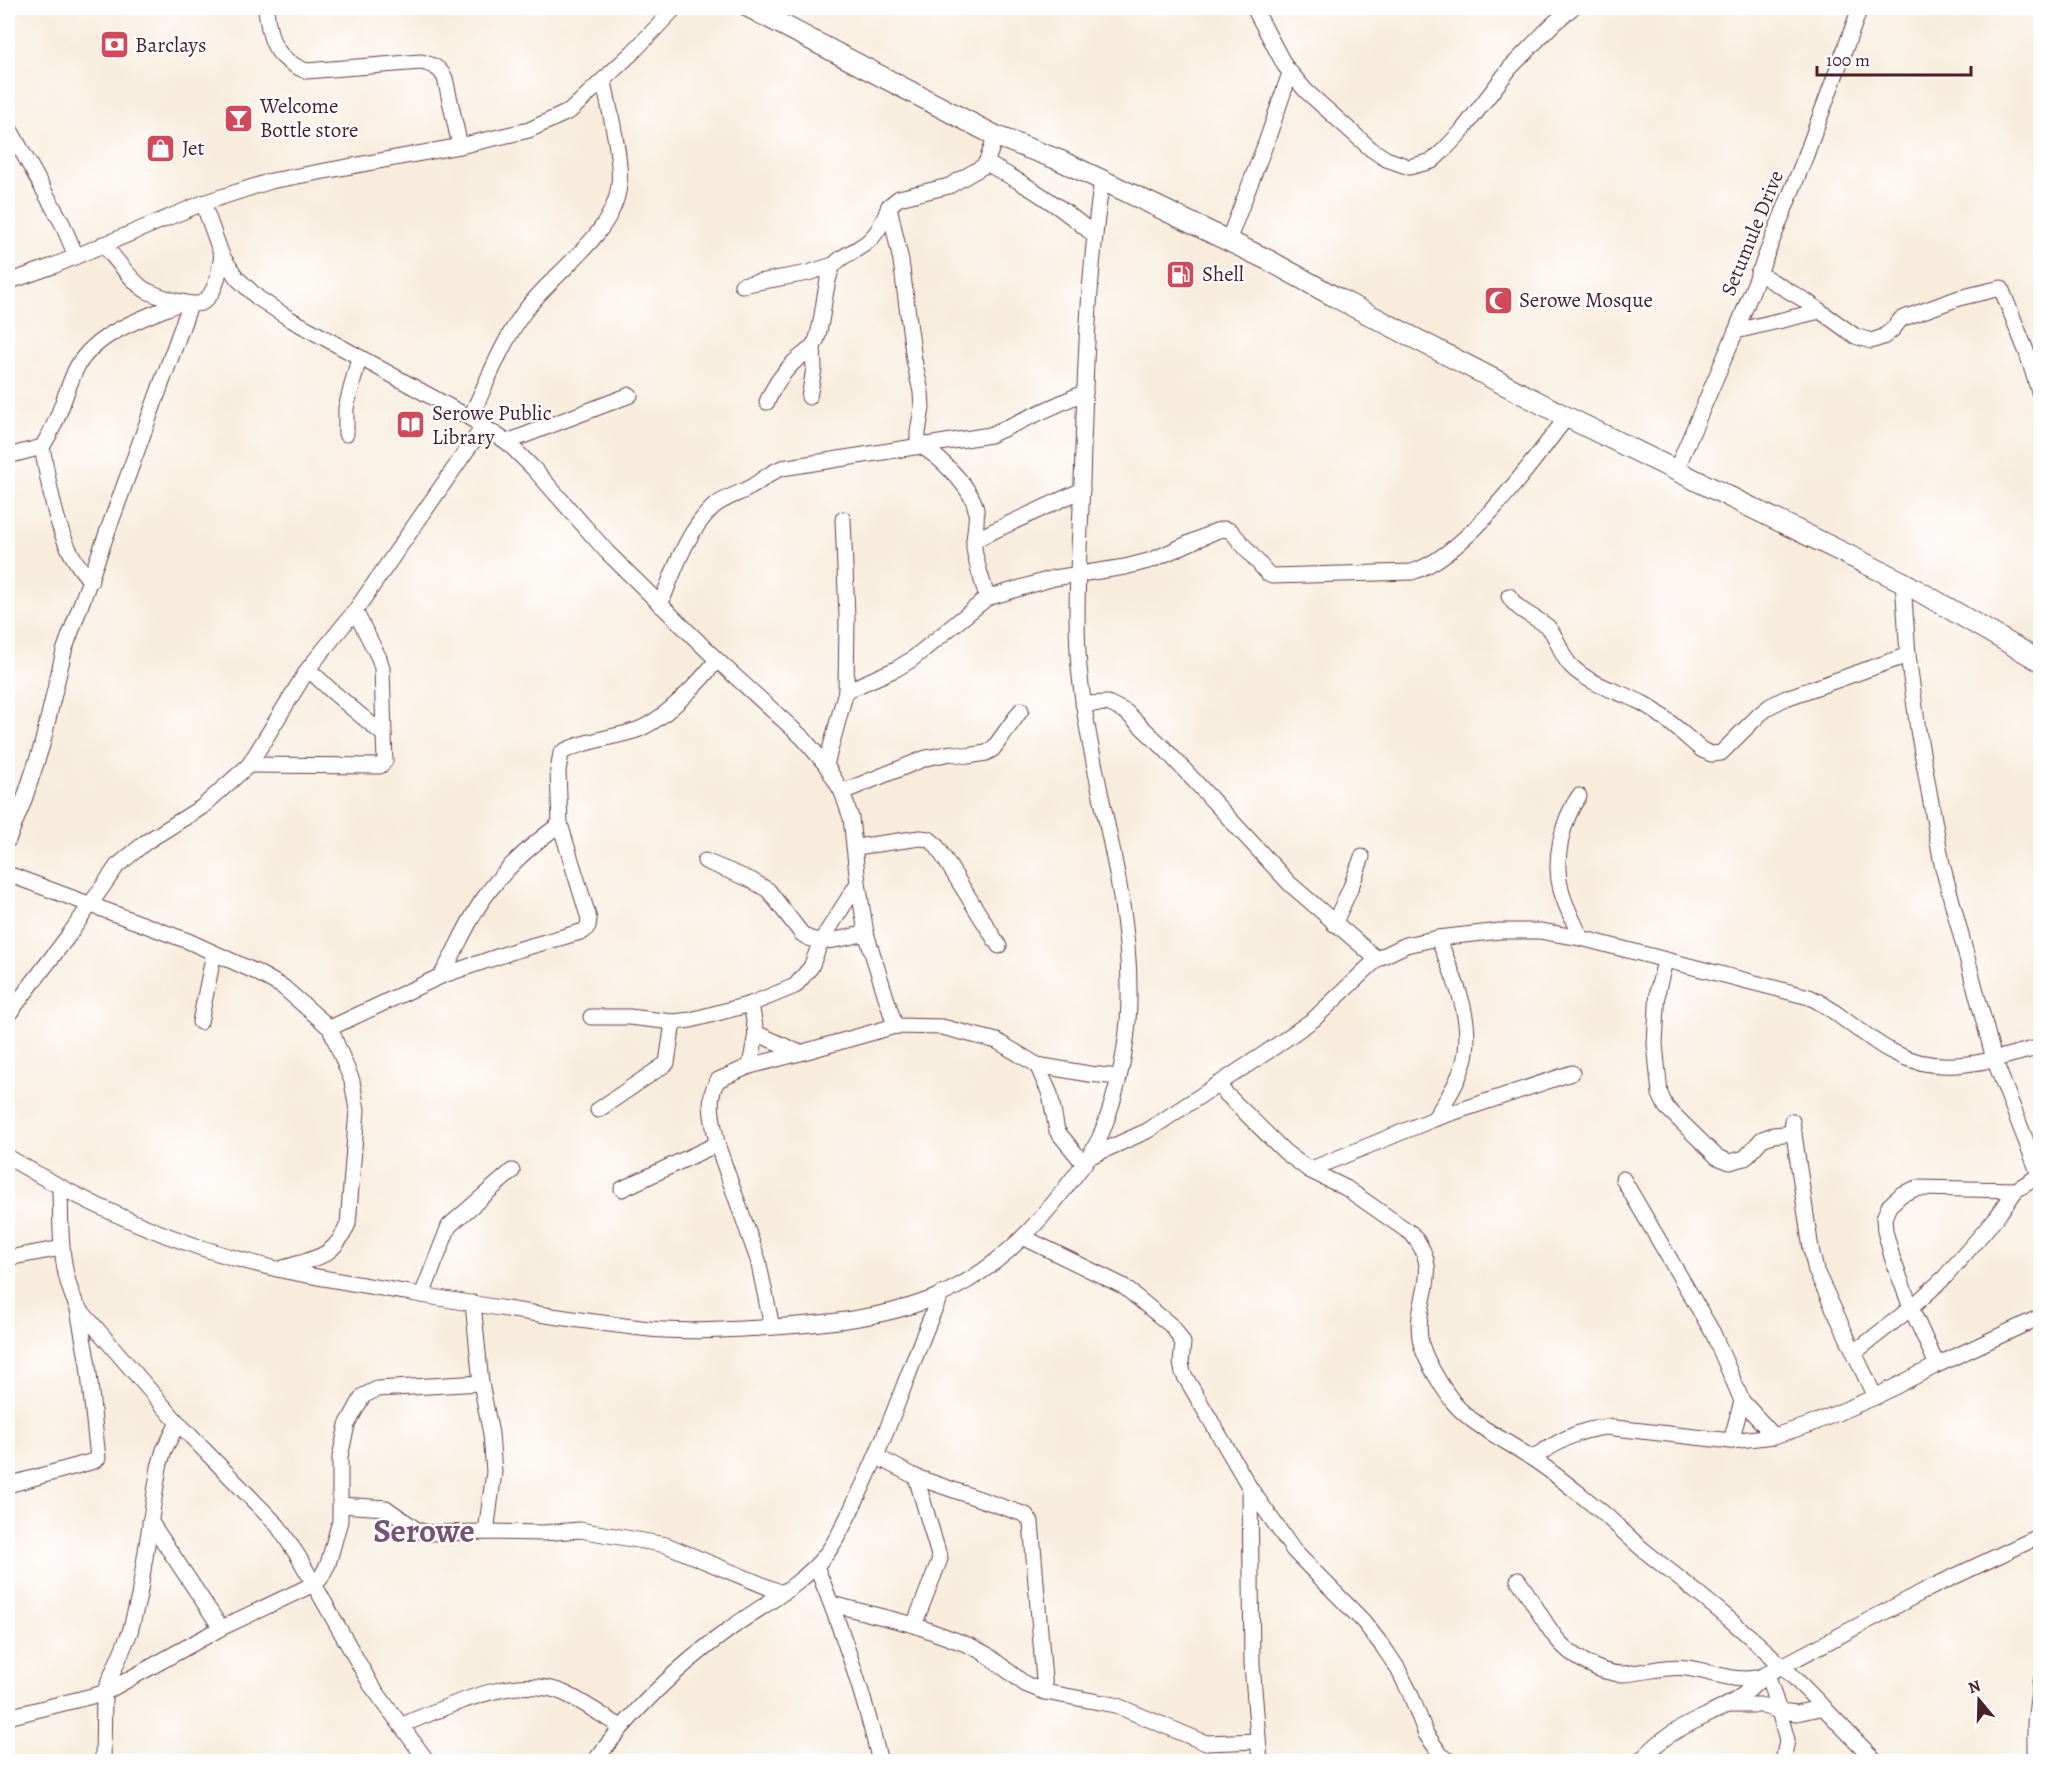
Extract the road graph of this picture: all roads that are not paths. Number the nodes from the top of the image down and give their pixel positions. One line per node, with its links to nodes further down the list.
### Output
1 (266, 8): 12 (street)
2 (675, 8): 9 (street)
3 (750, 8): 7 (main road)
4 (1254, 8): 8 (street)
5 (1572, 8): 8 (street)
6 (1860, 8): 23 (street, Setumule Drive)
7 (770, 13): 11 (main road)
8 (1290, 73): 18 (street)
9 (604, 81): 12 (street); 37 (street)
10 (8, 126): 20 (street)
11 (996, 136): 13 (street); 14 (main road)
12 (460, 146): 15 (street)
13 (986, 163): 16 (street); 17 (street)
14 (1102, 180): 17 (street); 18 (main road)
15 (203, 203): 19 (street); 21 (street)
16 (889, 206): 22 (street); 41 (street)
17 (1094, 235): 31 (street)
18 (1227, 241): 36 (main road)
19 (103, 244): 20 (street); 26 (street)
20 (76, 256): 24 (street)
21 (222, 256): 26 (street); 30 (street)
22 (833, 265): 25 (street); 29 (street)
23 (1758, 273): 27 (street); 28 (street, Setumule Drive)
24 (8, 282)
25 (742, 285)
26 (186, 303): 42 (street); 49 (street)
27 (1821, 310): 28 (street); 33 (street)
28 (1737, 331): 44 (street, Setumule Drive)
29 (813, 345): 34 (street); 35 (street)
30 (359, 358): 37 (street); 39 (street)
31 (1085, 392): 41 (street); 45 (street)
32 (630, 395): 40 (street)
33 (2040, 395)
34 (809, 397)
35 (767, 402)
36 (1567, 417): 44 (main road); 48 (street)
37 (470, 418): 38 (street)
38 (483, 427): 40 (street); 54 (street)
39 (346, 435)
40 (507, 442): 53 (street)
41 (918, 445): 47 (street); 53 (street)
42 (42, 447): 43 (street); 49 (street)
43 (8, 456)
44 (1676, 470): 50 (main road)
45 (1082, 490): 47 (street); 48 (street)
46 (843, 519): 59 (street)
47 (974, 540): 52 (street)
48 (1078, 575): 52 (street); 60 (street)
49 (91, 581): 68 (street)
50 (1903, 582): 55 (street); 57 (main road)
51 (1509, 596): 55 (street)
52 (987, 598): 59 (street)
53 (660, 604): 56 (street)
54 (355, 611): 58 (street); 62 (street)
55 (1908, 656): 95 (street)
56 (717, 660): 64 (street); 67 (street)
57 (2040, 661)
58 (308, 669): 62 (street); 63 (street)
59 (846, 691): 64 (street)
60 (1083, 704): 75 (street); 99 (street)
61 (1021, 710): 65 (street)
62 (384, 735): 63 (street)
63 (249, 765): 74 (street)
64 (826, 765): 65 (street)
65 (842, 792): 69 (street)
66 (1579, 796): 78 (street)
67 (560, 825): 84 (street); 84 (street)
68 (8, 840)
69 (856, 847): 73 (street); 80 (street)
70 (1362, 858): 75 (street)
71 (705, 861): 79 (street)
72 (8, 874): 74 (street)
73 (858, 883): 76 (street); 79 (street)
74 (90, 903): 81 (street); 86 (street)
75 (1334, 924): 82 (street)
76 (867, 933): 79 (street); 90 (street)
77 (1438, 938): 78 (street); 82 (street); 102 (street)
78 (1581, 938): 83 (street)
79 (821, 941): 85 (street)
80 (999, 946)
81 (214, 953): 88 (street); 91 (street)
82 (1377, 959): 100 (street)
83 (1665, 961): 95 (street); 124 (street)
84 (441, 976): 91 (street)
85 (751, 1004): 89 (street); 92 (street)
86 (8, 1015)
87 (591, 1017): 89 (street)
88 (200, 1022)
89 (673, 1022): 101 (street)
90 (895, 1026): 94 (street); 96 (street)
91 (330, 1028): 116 (street)
92 (756, 1033): 94 (street); 97 (street)
93 (2040, 1047): 95 (street)
94 (800, 1053): 97 (street)
95 (1994, 1059): 108 (street)
96 (1038, 1065): 99 (street); 105 (street)
97 (750, 1066): 103 (street)
98 (1572, 1072): 102 (street)
99 (1119, 1077): 105 (street)
100 (1217, 1085): 105 (street); 106 (street)
101 (598, 1110)
102 (1434, 1119): 106 (street)
103 (717, 1144): 111 (street); 123 (street)
104 (8, 1157): 110 (street)
105 (1087, 1160): 113 (street)
106 (1309, 1170): 133 (street)
107 (512, 1171): 118 (street)
108 (2040, 1176): 112 (street)
109 (1623, 1179): 128 (street)
110 (60, 1189): 114 (street); 116 (street)
111 (622, 1189)
112 (2016, 1191): 121 (street); 121 (street)
113 (1025, 1238): 117 (street); 136 (street)
114 (62, 1248): 115 (street); 120 (street)
115 (8, 1258)
116 (278, 1269): 118 (street)
117 (941, 1294): 123 (street); 132 (street)
118 (422, 1295): 119 (street)
119 (473, 1304): 123 (street); 126 (street)
120 (77, 1306): 129 (street); 135 (street)
121 (1911, 1308): 124 (street); 125 (street)
122 (2040, 1317): 125 (street)
123 (772, 1327)
124 (1854, 1352): 127 (street)
125 (1937, 1365): 127 (street)
126 (481, 1383): 137 (street); 139 (street)
127 (1875, 1397): 130 (street)
128 (1742, 1401): 130 (street); 131 (street)
129 (178, 1423): 138 (street); 143 (street)
130 (1774, 1436): 131 (street)
131 (1731, 1441): 133 (street)
132 (877, 1457): 134 (street); 141 (street)
133 (1532, 1458): 148 (street)
134 (916, 1478): 146 (street); 151 (street)
135 (8, 1485)
136 (1250, 1488): 159 (street); 165 (street)
137 (341, 1505): 139 (street); 143 (street)
138 (150, 1521): 147 (street); 152 (street)
139 (486, 1532): 144 (street)
140 (2040, 1536): 148 (street)
141 (816, 1566): 144 (street); 145 (street)
142 (1518, 1580): 149 (street)
143 (314, 1584): 147 (street); 157 (street)
144 (782, 1593): 158 (street)
145 (832, 1604): 146 (street); 163 (street)
146 (914, 1625): 151 (street)
147 (221, 1628): 152 (street)
148 (1781, 1665): 149 (street); 154 (street)
149 (1765, 1675): 153 (street); 155 (street)
150 (2040, 1682): 169 (street)
151 (1045, 1692): 159 (street)
152 (104, 1693): 156 (street); 160 (street)
153 (1729, 1705): 155 (street); 166 (street)
154 (1824, 1707): 155 (street); 168 (street)
155 (1779, 1711): 167 (street)
156 (8, 1717)
157 (402, 1725): 158 (street); 161 (street)
158 (621, 1727): 162 (street)
159 (1258, 1741): 164 (street)
160 (103, 1761)
161 (428, 1761)
162 (594, 1761)
163 (880, 1761)
164 (1260, 1761)
165 (1450, 1761)
166 (1639, 1761)
167 (1783, 1761)
168 (1877, 1761)
169 (2035, 1761)

